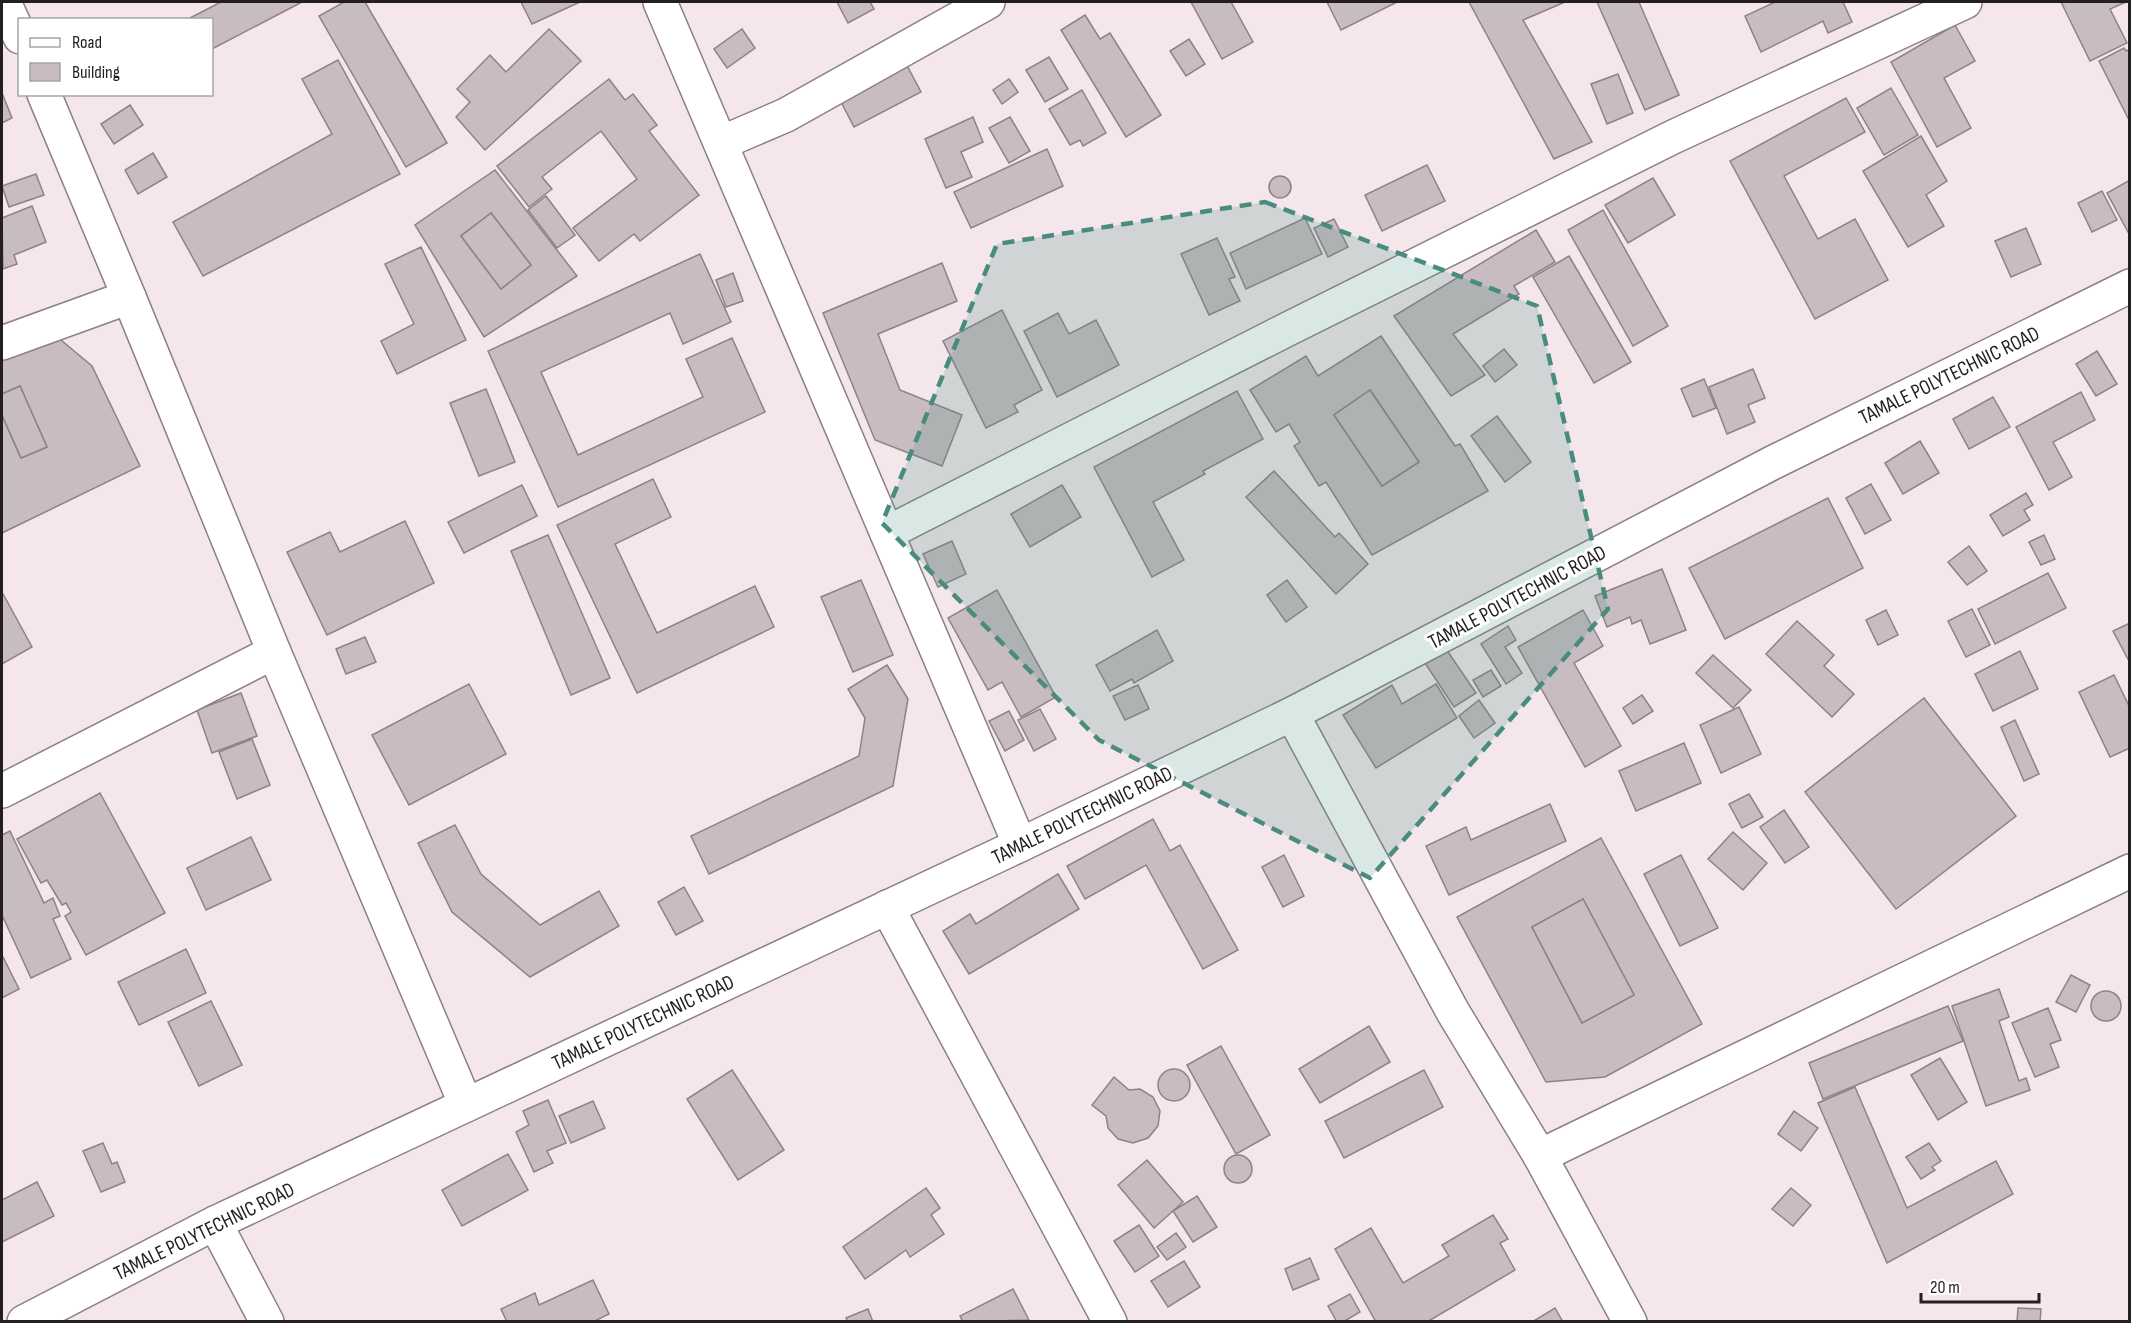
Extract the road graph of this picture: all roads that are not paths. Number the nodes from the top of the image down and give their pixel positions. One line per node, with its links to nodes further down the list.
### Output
1 (4, 2): 5 (street)
2 (660, 2): 7 (street)
3 (988, 2): 7 (street)
4 (1965, 2): 11 (street)
5 (18, 34)
6 (45, 96): 9 (street)
7 (721, 143): 11 (street)
8 (2130, 286): 13 (street, TAMALE POLYTECHNIC ROAD)
9 (129, 297): 10 (street); 12 (street)
10 (2, 343)
11 (887, 533): 15 (street)
12 (274, 652): 14 (street); 18 (street)
13 (1292, 714): 15 (street, TAMALE POLYTECHNIC ROAD); 19 (street)
14 (2, 791)
15 (1020, 845): 17 (street, TAMALE POLYTECHNIC ROAD)
16 (2130, 871): 19 (street)
17 (887, 907): 18 (street, TAMALE POLYTECHNIC ROAD); 23 (street)
18 (466, 1105): 20 (street, TAMALE POLYTECHNIC ROAD)
19 (1540, 1156): 24 (street)
20 (216, 1223): 21 (street, TAMALE POLYTECHNIC ROAD); 22 (street)
21 (24, 1322)
22 (267, 1322)
23 (1110, 1322)
24 (1630, 1322)

